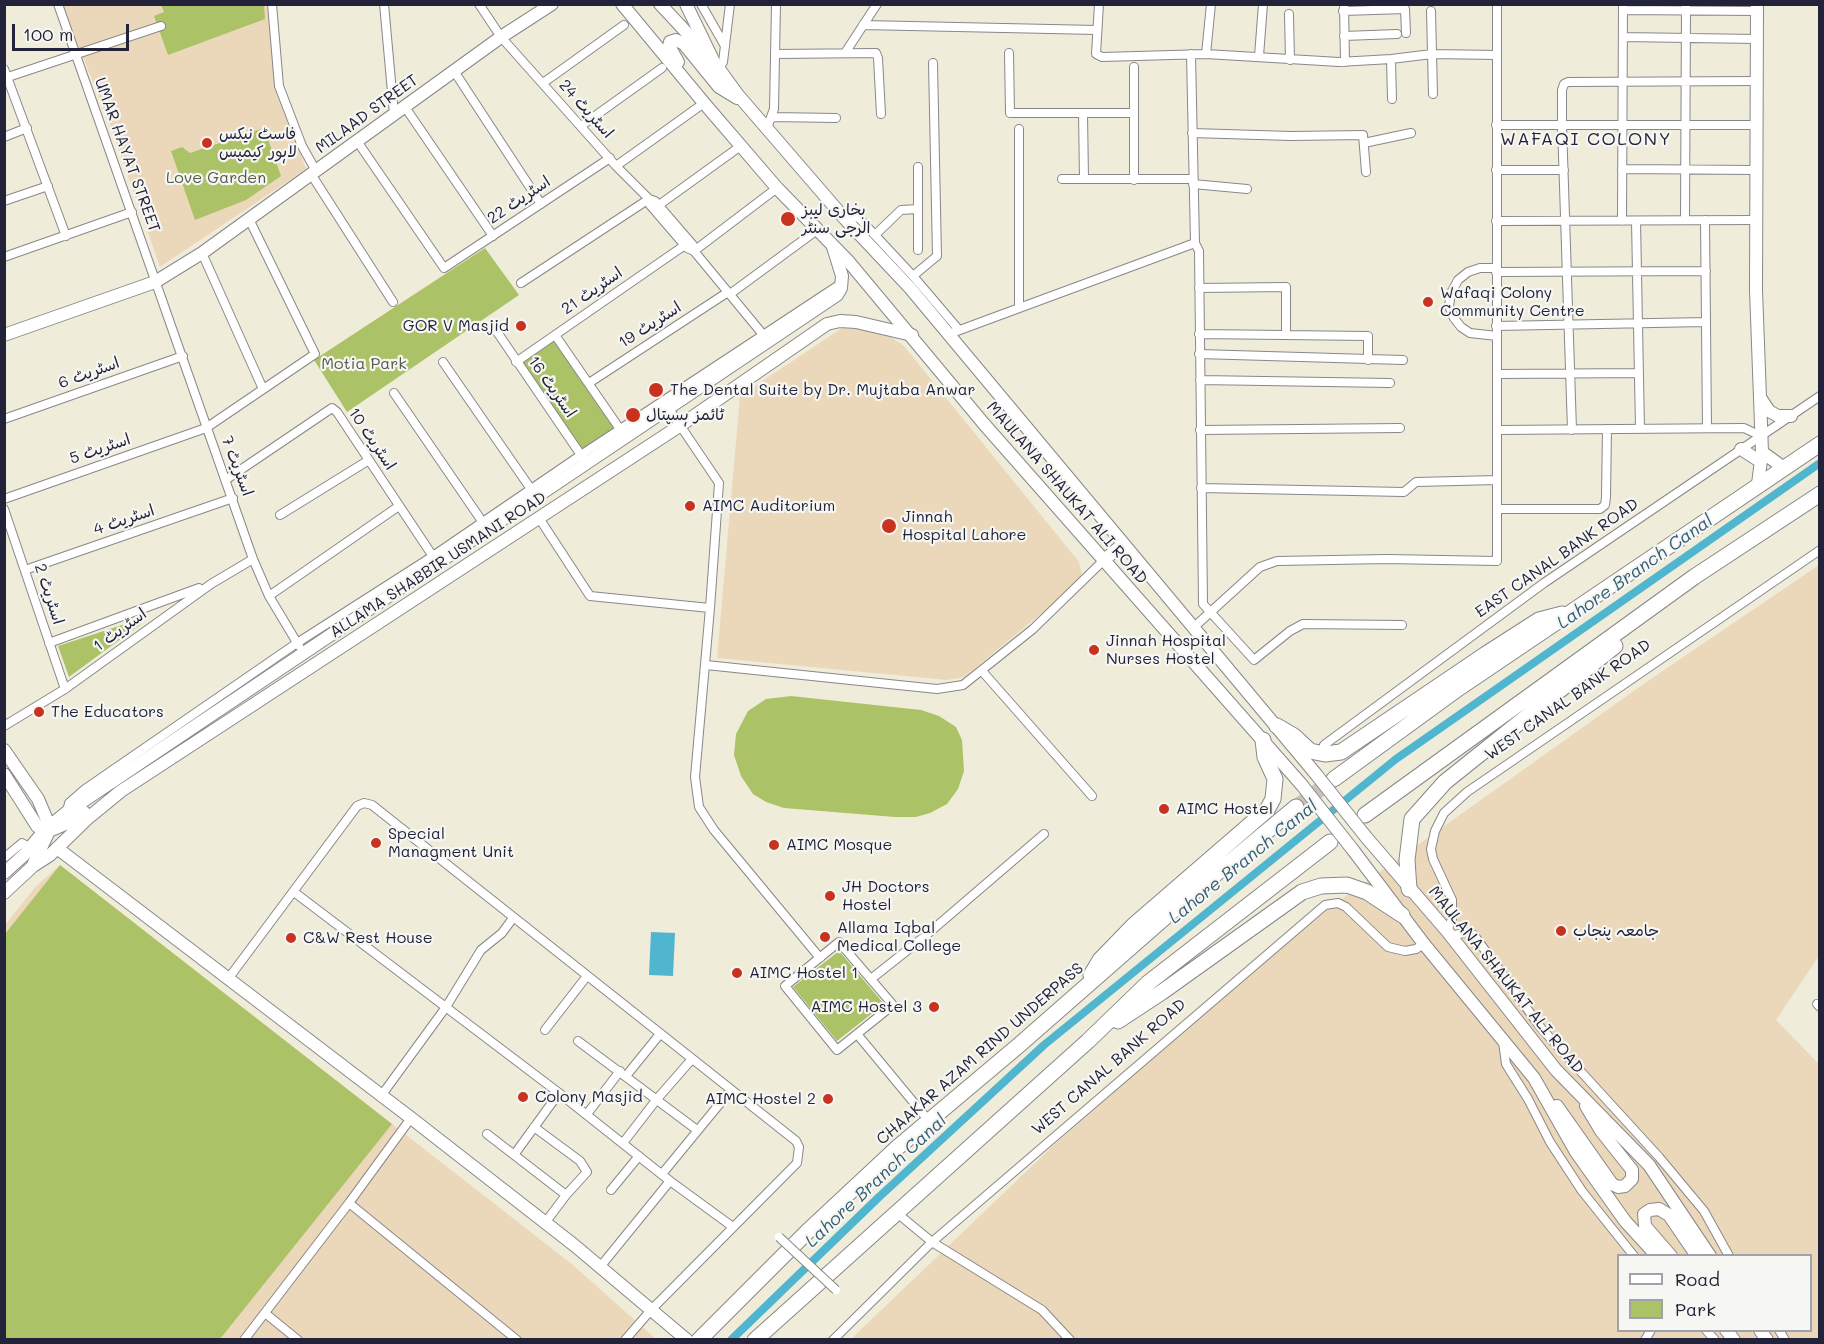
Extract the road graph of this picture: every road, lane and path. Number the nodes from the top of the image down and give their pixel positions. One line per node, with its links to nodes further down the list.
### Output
1 (58, 4): 35 (street, UMAR HAYAT STREET)
2 (272, 4): 87 (street)
3 (384, 4): 59 (street)
4 (479, 4): 28 (street, اسٹریٹ 24)
5 (622, 4): 56 (main road, MAULANA SHAUKAT ALI ROAD)
6 (660, 4): 46 (main road, MAULANA SHAUKAT ALI ROAD)
7 (686, 4): 46 (main road)
8 (700, 4): 32 (street)
9 (730, 4): 32 (street)
10 (776, 4): 36 (street)
11 (877, 4): 24 (street)
12 (1099, 4): 26 (street)
13 (1211, 4): 38 (street)
14 (1263, 4): 41 (street)
15 (1497, 4): 40 (street)
16 (550, 5): 28 (main road, MILAAD STREET)
17 (1623, 7): 18 (street); 29 (street)
18 (1686, 7): 20 (street); 30 (street)
19 (1343, 8): 27 (street); 27 (street)
20 (1757, 8): 31 (main road)
21 (1431, 11): 39 (street)
22 (1289, 14): 43 (street)
23 (624, 25): 54 (street)
24 (863, 25): 26 (street); 33 (street)
25 (161, 27): 35 (street)
26 (1097, 30): 37 (street)
27 (1344, 36): 44 (street)
28 (501, 37): 49 (main road, MILAAD STREET); 54 (street, اسٹریٹ 24)
29 (1623, 37): 30 (street); 51 (street)
30 (1686, 38): 31 (street); 52 (street)
31 (1757, 39): 53 (main road)
32 (726, 47): 46 (street)
33 (845, 53): 36 (street); 62 (street)
34 (1010, 53): 60 (street)
35 (75, 54): 50 (street); 101 (street, UMAR HAYAT STREET)
36 (775, 54): 64 (street)
37 (1191, 54): 38 (street); 73 (street)
38 (1206, 54): 41 (street)
39 (1432, 54): 40 (street); 42 (street); 55 (street)
40 (1497, 55): 65 (street)
41 (1259, 56): 43 (street)
42 (1391, 59): 44 (street); 57 (street)
43 (1290, 60): 44 (street)
44 (1345, 62)
45 (933, 63): 126 (street)
46 (716, 65): 58 (main road, MAULANA SHAUKAT ALI ROAD)
47 (1134, 67): 61 (street)
48 (662, 68): 69 (street)
49 (454, 71): 59 (main road, MILAAD STREET); 98 (street)
50 (6, 75): 71 (street)
51 (1623, 81): 52 (street); 66 (street); 70 (street)
52 (1686, 81): 53 (street); 67 (street)
53 (1756, 81): 68 (main road)
54 (543, 83): 69 (street, اسٹریٹ 24)
55 (1433, 94)
56 (700, 98): 58 (main road); 78 (main road, MAULANA SHAUKAT ALI ROAD); 80 (street)
57 (1392, 99)
58 (747, 105): 64 (main road, MAULANA SHAUKAT ALI ROAD)
59 (400, 110): 76 (main road, MILAAD STREET); 114 (street)
60 (1083, 113): 61 (street); 90 (street)
61 (1134, 113): 91 (street)
62 (880, 114)
63 (836, 118): 64 (street)
64 (770, 123): 103 (main road, MAULANA SHAUKAT ALI ROAD)
65 (1496, 124): 66 (street); 83 (street)
66 (1562, 125): 70 (street); 84 (street)
67 (1685, 125): 68 (street); 70 (street); 85 (street)
68 (1756, 125): 86 (main road)
69 (581, 126): 79 (street, اسٹریٹ 24)
70 (1622, 126): 82 (street)
71 (27, 129): 75 (street); 93 (street)
72 (1019, 129): 132 (street)
73 (1192, 133): 77 (street); 92 (street)
74 (1411, 133): 77 (street)
75 (4, 137)
76 (357, 141): 87 (main road, MILAAD STREET); 114 (street, اسٹریٹ 22)
77 (1364, 143): 88 (street)
78 (742, 145): 94 (main road, MAULANA SHAUKAT ALI ROAD); 99 (street)
79 (610, 158): 80 (street, اسٹریٹ 24); 98 (street, اسٹریٹ 22)
80 (616, 166): 96 (street, اسٹریٹ 24)
81 (918, 167): 100 (street)
82 (1622, 169): 85 (street); 110 (street)
83 (1496, 170): 84 (street); 108 (street)
84 (1564, 170): 109 (street)
85 (1685, 170): 86 (street); 105 (street)
86 (1757, 170): 107 (main road)
87 (314, 172): 102 (main road, MILAAD STREET); 131 (street)
88 (1366, 172)
89 (1062, 179): 90 (street)
90 (1084, 179): 91 (street)
91 (1134, 180): 92 (street)
92 (1193, 182): 95 (street); 115 (street)
93 (48, 186): 97 (street); 113 (street)
94 (777, 188): 111 (main road, MAULANA SHAUKAT ALI ROAD); 119 (street)
95 (1247, 189)
96 (649, 199): 99 (street, اسٹریٹ 24); 116 (street, اسٹریٹ 24); 128 (street)
97 (4, 201)
98 (541, 204): 114 (street, اسٹریٹ 22)
99 (659, 205): 119 (street, اسٹریٹ 24)
100 (918, 208): 112 (street); 118 (street)
101 (132, 212): 113 (street); 127 (street, UMAR HAYAT STREET)
102 (249, 219): 120 (main road, MILAAD STREET); 157 (street, اسٹریٹ 5)
103 (845, 219): 112 (street); 138 (main road, MAULANA SHAUKAT ALI ROAD)
104 (1636, 220): 105 (street); 110 (street); 124 (street)
105 (1684, 220): 106 (street)
106 (1705, 220): 107 (street); 125 (street)
107 (1756, 220): 159 (main road)
108 (1496, 221): 109 (street); 122 (street)
109 (1566, 221): 110 (street); 123 (street)
110 (1622, 221)
111 (817, 230): 117 (main road, MAULANA SHAUKAT ALI ROAD); 130 (street, اسٹریٹ 19)
112 (876, 234): 126 (street)
113 (66, 236): 121 (street)
114 (493, 236)
115 (1195, 243): 129 (street); 132 (street)
116 (685, 245): 119 (street, اسٹریٹ 24); 141 (street, اسٹریٹ 21)
117 (833, 247): 142 (main road, MAULANA SHAUKAT ALI ROAD); 144 (main road, ALLAMA SHABBIR USMANI ROAD)
118 (918, 250)
119 (694, 251): 130 (street, اسٹریٹ 24)
120 (202, 253): 127 (main road, MILAAD STREET); 157 (street)
121 (4, 257)
122 (1496, 270): 123 (street); 137 (street); 137 (street)
123 (1567, 271): 124 (street); 136 (street)
124 (1637, 271): 125 (street); 134 (street)
125 (1706, 271): 133 (street)
126 (913, 276): 138 (street)
127 (155, 282): 140 (main road, MILAAD STREET); 146 (street, اسٹریٹ 7)
128 (521, 283)
129 (1199, 288): 139 (street); 143 (street)
130 (729, 293): 144 (street, اسٹریٹ 24); 155 (street, اسٹریٹ 19)
131 (393, 302)
132 (1019, 307): 138 (street)
133 (1706, 322): 134 (street); 167 (street)
134 (1638, 324): 136 (street); 152 (street)
135 (493, 326): 150 (street, اسٹریٹ 16)
136 (1568, 326): 137 (street); 151 (street)
137 (1496, 331): 153 (street)
138 (954, 332): 195 (main road, MAULANA SHAUKAT ALI ROAD)
139 (1199, 334): 143 (street); 145 (street)
140 (4, 335)
141 (555, 335): 150 (street, اسٹریٹ 21); 155 (street)
142 (912, 335): 164 (main road, ALLAMA SHABBIR USMANI ROAD); 199 (main road, MAULANA SHAUKAT ALI ROAD)
143 (1286, 335): 147 (street)
144 (766, 339): 161 (main road, ALLAMA SHABBIR USMANI ROAD); 173 (street)
145 (1199, 354): 147 (street); 154 (street)
146 (183, 356): 163 (street, اسٹریٹ 6); 165 (street, اسٹریٹ 7)
147 (1368, 360): 148 (street)
148 (1403, 360)
149 (443, 362): 185 (street)
150 (516, 362): 178 (street, اسٹریٹ 16)
151 (1570, 373): 152 (street); 153 (street); 172 (street)
152 (1639, 373): 169 (street)
153 (1497, 374): 171 (street)
154 (1200, 380): 156 (street); 170 (street)
155 (589, 383): 173 (street)
156 (1390, 383)
157 (263, 389): 165 (street, اسٹریٹ 5)
158 (394, 393): 194 (street)
159 (1760, 396): 162 (main road); 174 (main road)
160 (1820, 396): 162 (street, EAST CANAL BANK ROAD)
161 (669, 409): 164 (street); 173 (main road, ALLAMA SHABBIR USMANI ROAD)
162 (1791, 416): 174 (street, EAST CANAL BANK ROAD)
163 (4, 419)
164 (681, 425): 193 (main road, ALLAMA SHABBIR USMANI ROAD); 204 (street)
165 (206, 428): 181 (street, اسٹریٹ 7); 187 (street, اسٹریٹ 5)
166 (1400, 428): 170 (street)
167 (1707, 428): 169 (street); 174 (street)
168 (1607, 429): 169 (street); 172 (street); 191 (street)
169 (1640, 429)
170 (1200, 430): 184 (street)
171 (1497, 430): 172 (street); 182 (street)
172 (1572, 430)
173 (623, 434): 178 (main road, ALLAMA SHABBIR USMANI ROAD)
174 (1761, 436): 176 (street, EAST CANAL BANK ROAD); 177 (main road)
175 (1820, 444): 180 (highway)
176 (1741, 449): 177 (main road); 218 (street, EAST CANAL BANK ROAD)
177 (1762, 457): 180 (main road); 183 (main road)
178 (584, 459): 185 (main road, ALLAMA SHABBIR USMANI ROAD)
179 (369, 460): 181 (street, اسٹریٹ 10); 189 (street, اسٹریٹ 10); 192 (street)
180 (1784, 468): 183 (highway)
181 (227, 479): 188 (street, اسٹریٹ 7)
182 (1497, 480): 184 (street); 191 (street)
183 (1758, 484): 205 (highway)
184 (1201, 488): 206 (street)
185 (534, 493): 194 (main road, ALLAMA SHABBIR USMANI ROAD)
186 (1820, 494): 201 (highway, WEST CANAL BANK ROAD)
187 (4, 498)
188 (233, 498): 197 (street, اسٹریٹ 7); 200 (street, اسٹریٹ 4)
189 (399, 506): 198 (street, اسٹریٹ 10); 203 (street)
190 (4, 509): 200 (street, اسٹریٹ 2)
191 (1498, 509): 206 (street)
192 (280, 515)
193 (539, 518): 204 (street); 221 (main road, ALLAMA SHABBIR USMANI ROAD)
194 (486, 526): 198 (main road, ALLAMA SHABBIR USMANI ROAD)
195 (1123, 544): 199 (main road); 208 (main road, MAULANA SHAUKAT ALI ROAD)
196 (1820, 550): 238 (street, WEST CANAL BANK ROAD)
197 (253, 559): 202 (street, اسٹریٹ 1); 203 (street, اسٹریٹ 7)
198 (435, 560): 210 (main road, ALLAMA SHABBIR USMANI ROAD)
199 (1104, 560): 212 (street); 216 (main road, MAULANA SHAUKAT ALI ROAD)
200 (25, 570): 209 (street, اسٹریٹ 2)
201 (1694, 577): 224 (highway, WEST CANAL BANK ROAD); 233 (highway)
202 (211, 584): 209 (street); 213 (street, اسٹریٹ 1)
203 (269, 596): 210 (street, اسٹریٹ 7)
204 (710, 608): 211 (street)
205 (1577, 609): 218 (highway); 220 (highway)
206 (1209, 611): 207 (street); 208 (street)
207 (1402, 625)
208 (1193, 628): 215 (main road, MAULANA SHAUKAT ALI ROAD)
209 (49, 643): 213 (street, اسٹریٹ 2)
210 (301, 648): 225 (main road, ALLAMA SHABBIR USMANI ROAD)
211 (706, 665): 212 (street); 240 (street)
212 (982, 671): 222 (street)
213 (65, 689): 214 (street, اسٹریٹ 1)
214 (4, 726)
215 (1277, 726): 218 (highway); 233 (main road, MAULANA SHAUKAT ALI ROAD, bridge)
216 (1263, 740): 236 (main road, MAULANA SHAUKAT ALI ROAD, bridge); 244 (highway)
217 (4, 750): 225 (main road)
218 (1325, 754)
219 (4, 774): 225 (main road)
220 (1334, 778)
221 (121, 791): 225 (main road); 229 (main road, ALLAMA SHABBIR USMANI ROAD)
222 (1092, 796)
223 (1296, 807): 244 (highway, CHAAKAR AZAM RIND UNDERPASS)
224 (1365, 815)
225 (47, 830): 228 (main road, ALLAMA SHABBIR USMANI ROAD); 231 (main road)
226 (1044, 834): 243 (street)
227 (1330, 842): 250 (highway, WEST CANAL BANK ROAD)
228 (31, 848): 230 (street); 232 (main road, ALLAMA SHABBIR USMANI ROAD)
229 (57, 849): 231 (main road, ALLAMA SHABBIR USMANI ROAD); 242 (main road)
230 (4, 858)
231 (33, 866): 235 (main road, ALLAMA SHABBIR USMANI ROAD)
232 (4, 873)
233 (1409, 889): 238 (main road, MAULANA SHAUKAT ALI ROAD)
234 (294, 892): 237 (street); 242 (street); 245 (street)
235 (4, 893)
236 (1402, 915): 239 (main road); 250 (highway)
237 (513, 918): 241 (street); 245 (street)
238 (1449, 934): 258 (main road, MAULANA SHAUKAT ALI ROAD); 284 (street)
239 (1424, 944): 251 (main road); 278 (street, WEST CANAL BANK ROAD)
240 (820, 958): 243 (street); 248 (street)
241 (587, 976): 246 (street); 247 (street)
242 (228, 979): 257 (main road)
243 (871, 979): 248 (street)
244 (1084, 988): 262 (highway, CHAAKAR AZAM RIND UNDERPASS)
245 (446, 1007): 256 (street); 257 (street)
246 (545, 1030)
247 (660, 1034): 252 (street); 253 (street)
248 (857, 1034): 262 (street)
249 (578, 1041): 253 (street)
250 (1088, 1041): 274 (highway, WEST CANAL BANK ROAD)
251 (1503, 1042): 254 (main road); 279 (street)
252 (692, 1059): 255 (street); 259 (street)
253 (623, 1073): 259 (street); 260 (street)
254 (1538, 1084): 258 (main road); 280 (main road)
255 (731, 1090): 264 (street); 276 (street)
256 (560, 1093): 260 (street); 263 (street)
257 (381, 1096): 261 (main road)
258 (1581, 1097): 283 (main road, MAULANA SHAUKAT ALI ROAD)
259 (657, 1099): 264 (street); 266 (street)
260 (587, 1114): 266 (street)
261 (411, 1118): 273 (street); 275 (main road)
262 (929, 1120): 294 (highway, CHAAKAR AZAM RIND UNDERPASS)
263 (534, 1127): 267 (street); 272 (street)
264 (697, 1130): 269 (street)
265 (487, 1134): 267 (street)
266 (623, 1143): 268 (street)
267 (514, 1155): 272 (street)
268 (639, 1156): 269 (street); 271 (street)
269 (662, 1174): 270 (street)
270 (670, 1181): 276 (street); 285 (street)
271 (611, 1190)
272 (566, 1195): 275 (street)
273 (349, 1203): 288 (street); 291 (street)
274 (897, 1213): 278 (street); 295 (highway, WEST CANAL BANK ROAD)
275 (545, 1223): 285 (main road)
276 (733, 1227): 287 (street)
277 (779, 1237): 286 (street, bridge)
278 (932, 1242): 296 (street, WEST CANAL BANK ROAD); 297 (street)
279 (1632, 1254)
280 (1655, 1254)
281 (1669, 1254): 282 (main road)
282 (1696, 1254)
283 (1709, 1254)
284 (1728, 1254)
285 (600, 1267): 287 (main road)
286 (836, 1290)
287 (651, 1310): 292 (street); 293 (main road)
288 (265, 1313): 289 (street); 290 (street)
289 (244, 1340)
290 (298, 1340)
291 (517, 1340)
292 (625, 1340)
293 (687, 1340)
294 (699, 1340)
295 (755, 1340)
296 (832, 1340)
297 (1070, 1340)

